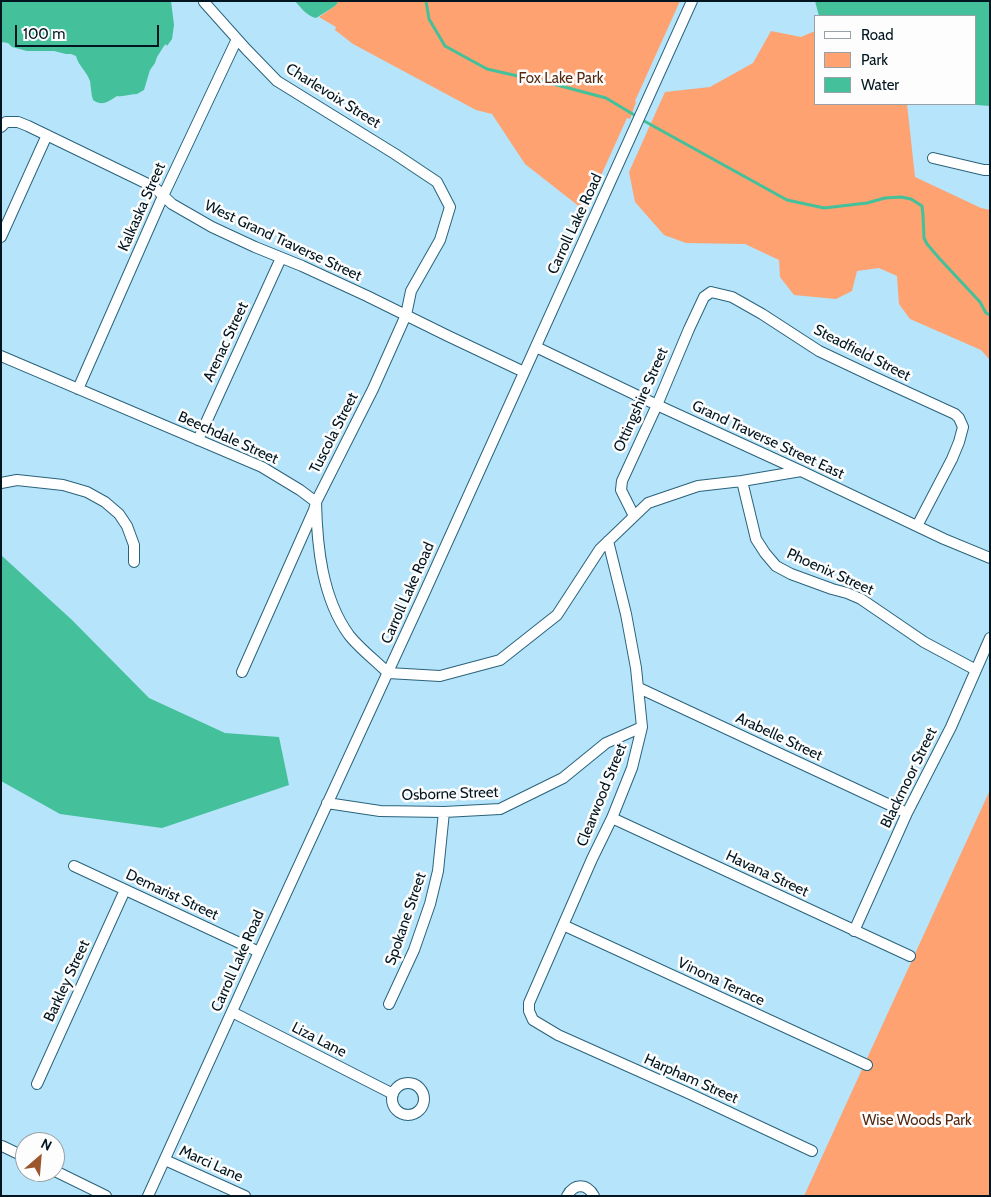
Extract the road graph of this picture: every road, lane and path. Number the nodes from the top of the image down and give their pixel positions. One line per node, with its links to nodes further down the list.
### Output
1 (692, 1): 14 (street, Carroll Lake Road)
2 (204, 2): 3 (street, Charlevoix Street)
3 (237, 39): 8 (street, Kalkaska Street); 9 (street, Charlevoix Street)
4 (4, 124): 5 (street, West Grand Traverse Street)
5 (47, 135): 8 (street, West Grand Traverse Street); 10 (street)
6 (933, 158): 7 (street)
7 (990, 170)
8 (163, 196): 11 (street, West Grand Traverse Street); 17 (street, Kalkaska Street)
9 (450, 207): 13 (street, Tuscola Street)
10 (1, 237)
11 (281, 258): 13 (street, West Grand Traverse Street); 19 (street, Arenac Street)
12 (704, 297): 18 (street, Ottingshire Street); 25 (street, Steadfield Street)
13 (406, 315): 16 (street, West Grand Traverse Street); 23 (street, Tuscola Street)
14 (536, 347): 16 (street, Carroll Lake Road); 18 (street, Grand Traverse Street East)
15 (1, 356): 17 (street, Beechdale Street)
16 (524, 372): 32 (street, Carroll Lake Road)
17 (78, 388): 19 (street, Beechdale Street)
18 (656, 405): 20 (street, Grand Traverse Street East); 24 (street, Ottingshire Street)
19 (198, 440): 23 (street, Beechdale Street)
20 (801, 471): 21 (street); 25 (street, Grand Traverse Street East)
21 (742, 481): 24 (street); 30 (street, Phoenix Street)
22 (1, 483): 28 (street)
23 (316, 502): 31 (street, Tuscola Street); 32 (street)
24 (634, 516): 26 (street)
25 (917, 526): 27 (street, Grand Traverse Street East)
26 (608, 541): 32 (street); 33 (street, Clearwood Street)
27 (990, 558)
28 (134, 562)
29 (990, 638): 30 (street, Blackmoor Street)
30 (976, 670): 37 (street, Blackmoor Street)
31 (242, 672)
32 (388, 673): 35 (street, Carroll Lake Road)
33 (639, 688): 34 (street, Clearwood Street); 37 (street, Arabelle Street)
34 (642, 727): 36 (street, Osborne Street); 38 (street, Clearwood Street)
35 (327, 803): 36 (street, Osborne Street); 43 (street, Carroll Lake Road)
36 (444, 812): 45 (street, Spokane Street)
37 (907, 813): 42 (street, Blackmoor Street)
38 (612, 818): 41 (street, Clearwood Street); 42 (street, Havana Street)
39 (74, 866): 40 (street, Demarist Street)
40 (126, 890): 43 (street, Demarist Street); 49 (street, Barkley Street)
41 (563, 925): 47 (street, Clearwood Street); 48 (street, Vinona Terrace)
42 (854, 931): 44 (street, Havana Street)
43 (259, 952): 46 (street, Carroll Lake Road)
44 (910, 956)
45 (389, 1004)
46 (232, 1012): 50 (street, Liza Lane); 54 (street, Carroll Lake Road)
47 (558, 1035): 52 (street, Harpham Street)
48 (867, 1065)
49 (37, 1084)
50 (393, 1094)
51 (2, 1146): 53 (street)
52 (812, 1151)
53 (15, 1152)
54 (164, 1160): 57 (street, Carroll Lake Road); 58 (street, Marci Lane)
55 (65, 1176): 56 (street)
56 (106, 1196)
57 (148, 1196)
58 (245, 1196)
59 (566, 1196): 60 (street)
60 (594, 1196)

